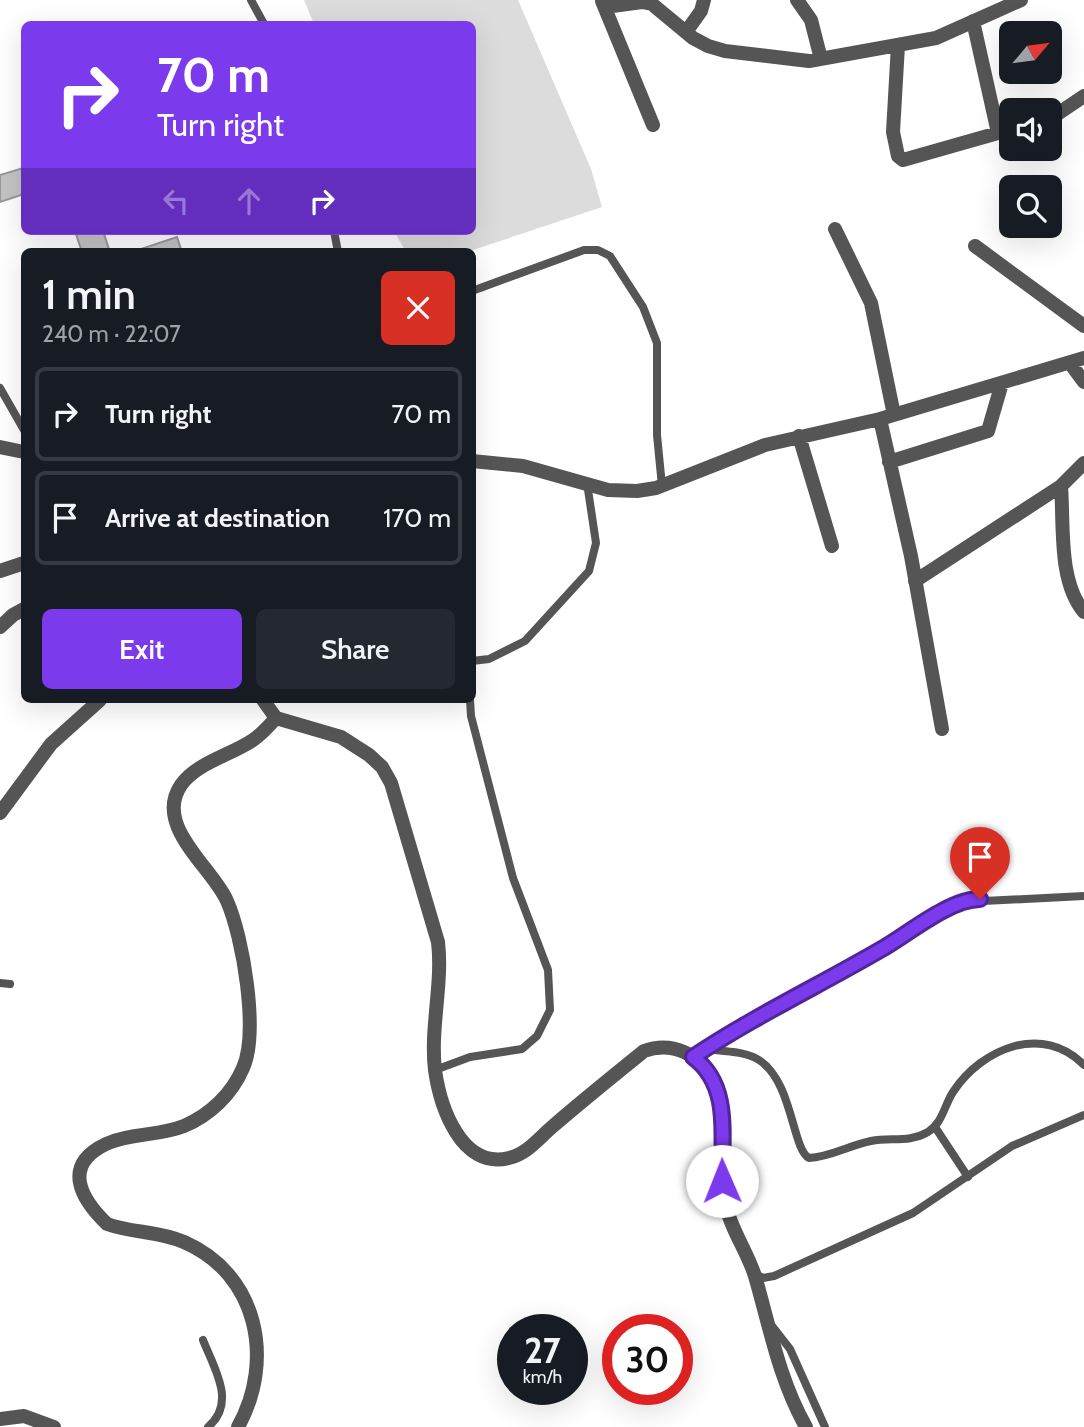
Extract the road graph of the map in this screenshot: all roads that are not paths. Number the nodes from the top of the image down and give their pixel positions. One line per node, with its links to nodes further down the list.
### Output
1 (251, 0): 6 (lane)
2 (704, 0): 8 (street)
3 (797, 0): 10 (street)
4 (1021, 0): 7 (street)
5 (603, 4): 8 (street); 14 (street)
6 (262, 21)
7 (973, 21): 9 (street); 12 (street)
8 (686, 32): 10 (street)
9 (898, 45): 10 (street); 15 (street)
10 (821, 59)
11 (1084, 96): 13 (street)
12 (999, 110)
13 (1062, 111)
14 (653, 125)
15 (999, 133)
16 (835, 229): 24 (street)
17 (975, 246): 19 (street)
18 (476, 290): 33 (lane)
19 (1084, 326)
20 (1077, 360): 21 (street); 22 (street)
21 (1084, 382)
22 (1002, 383): 24 (street); 30 (street)
23 (0, 388): 25 (lane)
24 (887, 417): 26 (street); 30 (street)
25 (21, 425)
26 (799, 436): 33 (street); 35 (street)
27 (0, 447): 28 (street)
28 (21, 451)
29 (476, 461): 32 (street)
30 (889, 462): 38 (street)
31 (1084, 463): 34 (street)
32 (587, 483): 33 (street); 42 (lane)
33 (662, 486)
34 (1061, 486): 38 (street); 40 (street)
35 (832, 546)
36 (21, 564): 37 (street)
37 (0, 571)
38 (915, 581): 47 (street)
39 (21, 611): 41 (street)
40 (1084, 612)
41 (0, 626)
42 (476, 661)
43 (97, 703): 48 (street)
44 (265, 703): 46 (street)
45 (470, 703): 54 (lane)
46 (276, 718): 54 (street); 64 (street)
47 (942, 729)
48 (0, 813)
49 (1084, 896): 52 (lane)
50 (0, 983): 51 (lane)
51 (10, 984)
52 (699, 1053): 54 (street); 56 (lane); 58 (street)
53 (1084, 1065): 56 (lane)
54 (435, 1070)
55 (1084, 1115): 57 (lane)
56 (935, 1127): 57 (lane)
57 (968, 1177): 58 (lane)
58 (754, 1273): 59 (street)
59 (765, 1319): 65 (street); 66 (lane)
60 (203, 1340): 63 (lane)
61 (0, 1419): 62 (street)
62 (54, 1427)
63 (208, 1427)
64 (238, 1427)
65 (806, 1427)
66 (825, 1427)

